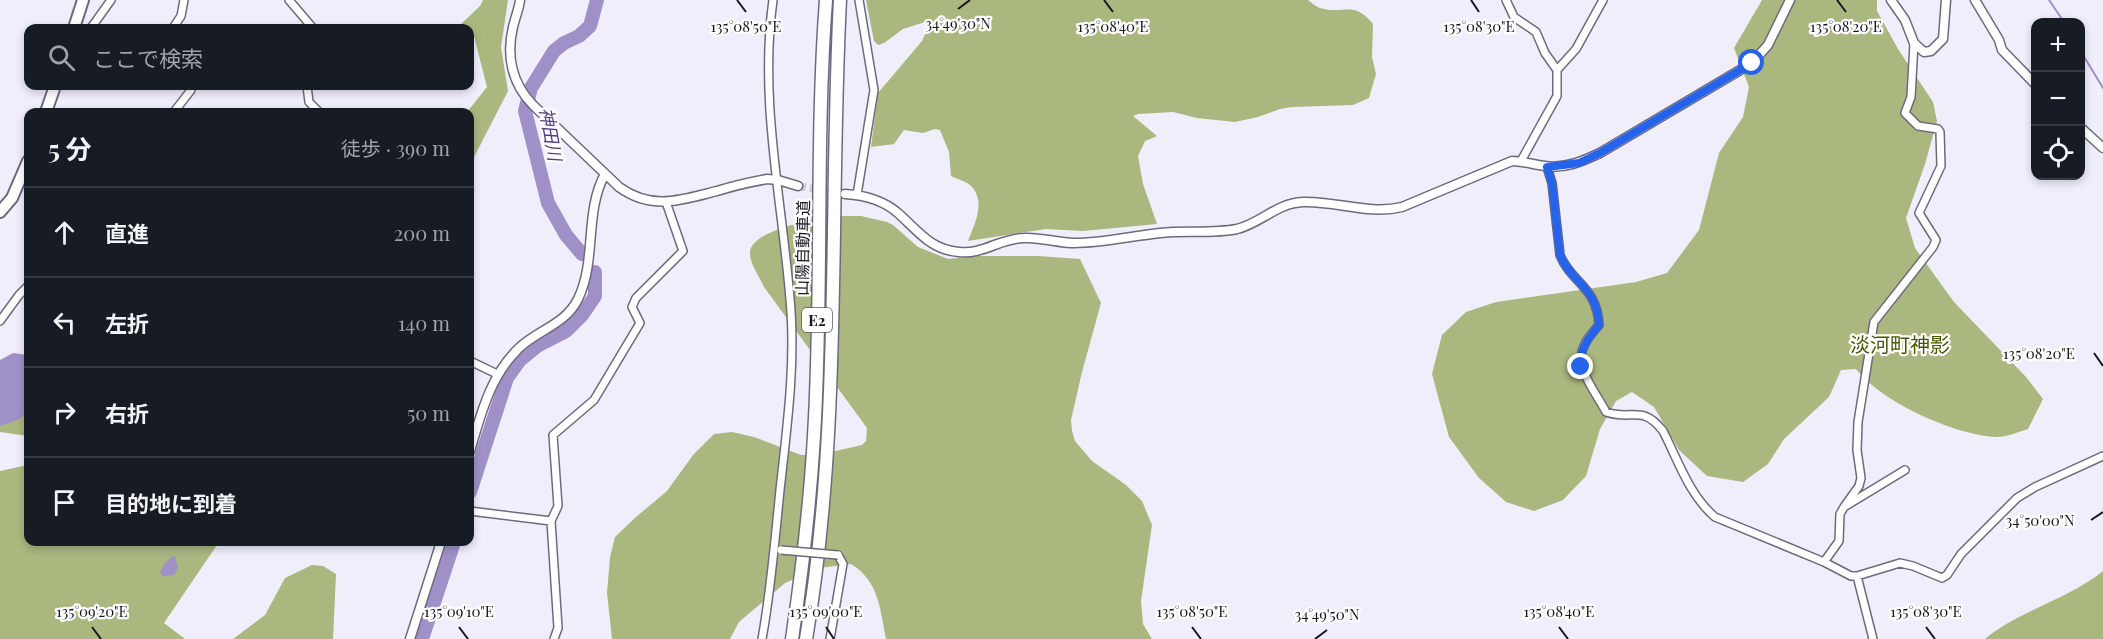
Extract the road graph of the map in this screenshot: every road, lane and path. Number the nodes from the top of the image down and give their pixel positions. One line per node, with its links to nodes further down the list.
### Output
1 (83, 0): 16 (main road)
2 (111, 0): 17 (street)
3 (184, 0): 18 (street)
4 (290, 0): 19 (street)
5 (520, 0): 34 (street)
6 (772, 0): 35 (street)
7 (826, 0): 58 (highway, 山陽自動車道 / E2)
8 (840, 0): 59 (highway, 山陽自動車道 / E2)
9 (860, 0): 38 (street)
10 (1506, 0): 21 (street)
11 (1603, 0): 21 (street)
12 (1790, 0): 32 (street)
13 (1891, 0): 20 (street)
14 (1946, 0): 20 (street)
15 (1975, 0): 22 (street)
16 (75, 24)
17 (94, 24)
18 (175, 24)
19 (310, 24)
20 (1914, 44): 48 (street)
21 (1557, 70): 31 (street)
22 (2031, 80)
23 (54, 90): 26 (main road)
24 (191, 90): 27 (street)
25 (308, 90): 28 (street)
26 (49, 108)
27 (177, 108)
28 (315, 108)
29 (2085, 132): 30 (street)
30 (2103, 148)
31 (1521, 161): 32 (street); 38 (street)
32 (1547, 167): 53 (street)
33 (24, 170): 40 (main road)
34 (605, 174): 39 (street); 44 (street)
35 (778, 180): 36 (street); 39 (street); 52 (street)
36 (798, 186)
37 (845, 194): 38 (street)
38 (857, 195)
39 (666, 202): 50 (street)
40 (0, 212)
41 (24, 290): 42 (street)
42 (0, 321)
43 (474, 363): 44 (street)
44 (497, 374): 45 (street)
45 (474, 439)
46 (2103, 456): 54 (street)
47 (1905, 470): 48 (street)
48 (1844, 507): 53 (street)
49 (474, 511): 50 (street)
50 (551, 521): 56 (street)
51 (440, 546): 55 (street)
52 (777, 550): 57 (street); 60 (street, bridge)
53 (1824, 562): 54 (street)
54 (1857, 576): 61 (street)
55 (410, 639)
56 (554, 639)
57 (762, 639)
58 (792, 639)
59 (806, 639)
60 (830, 639)
61 (1873, 639)

